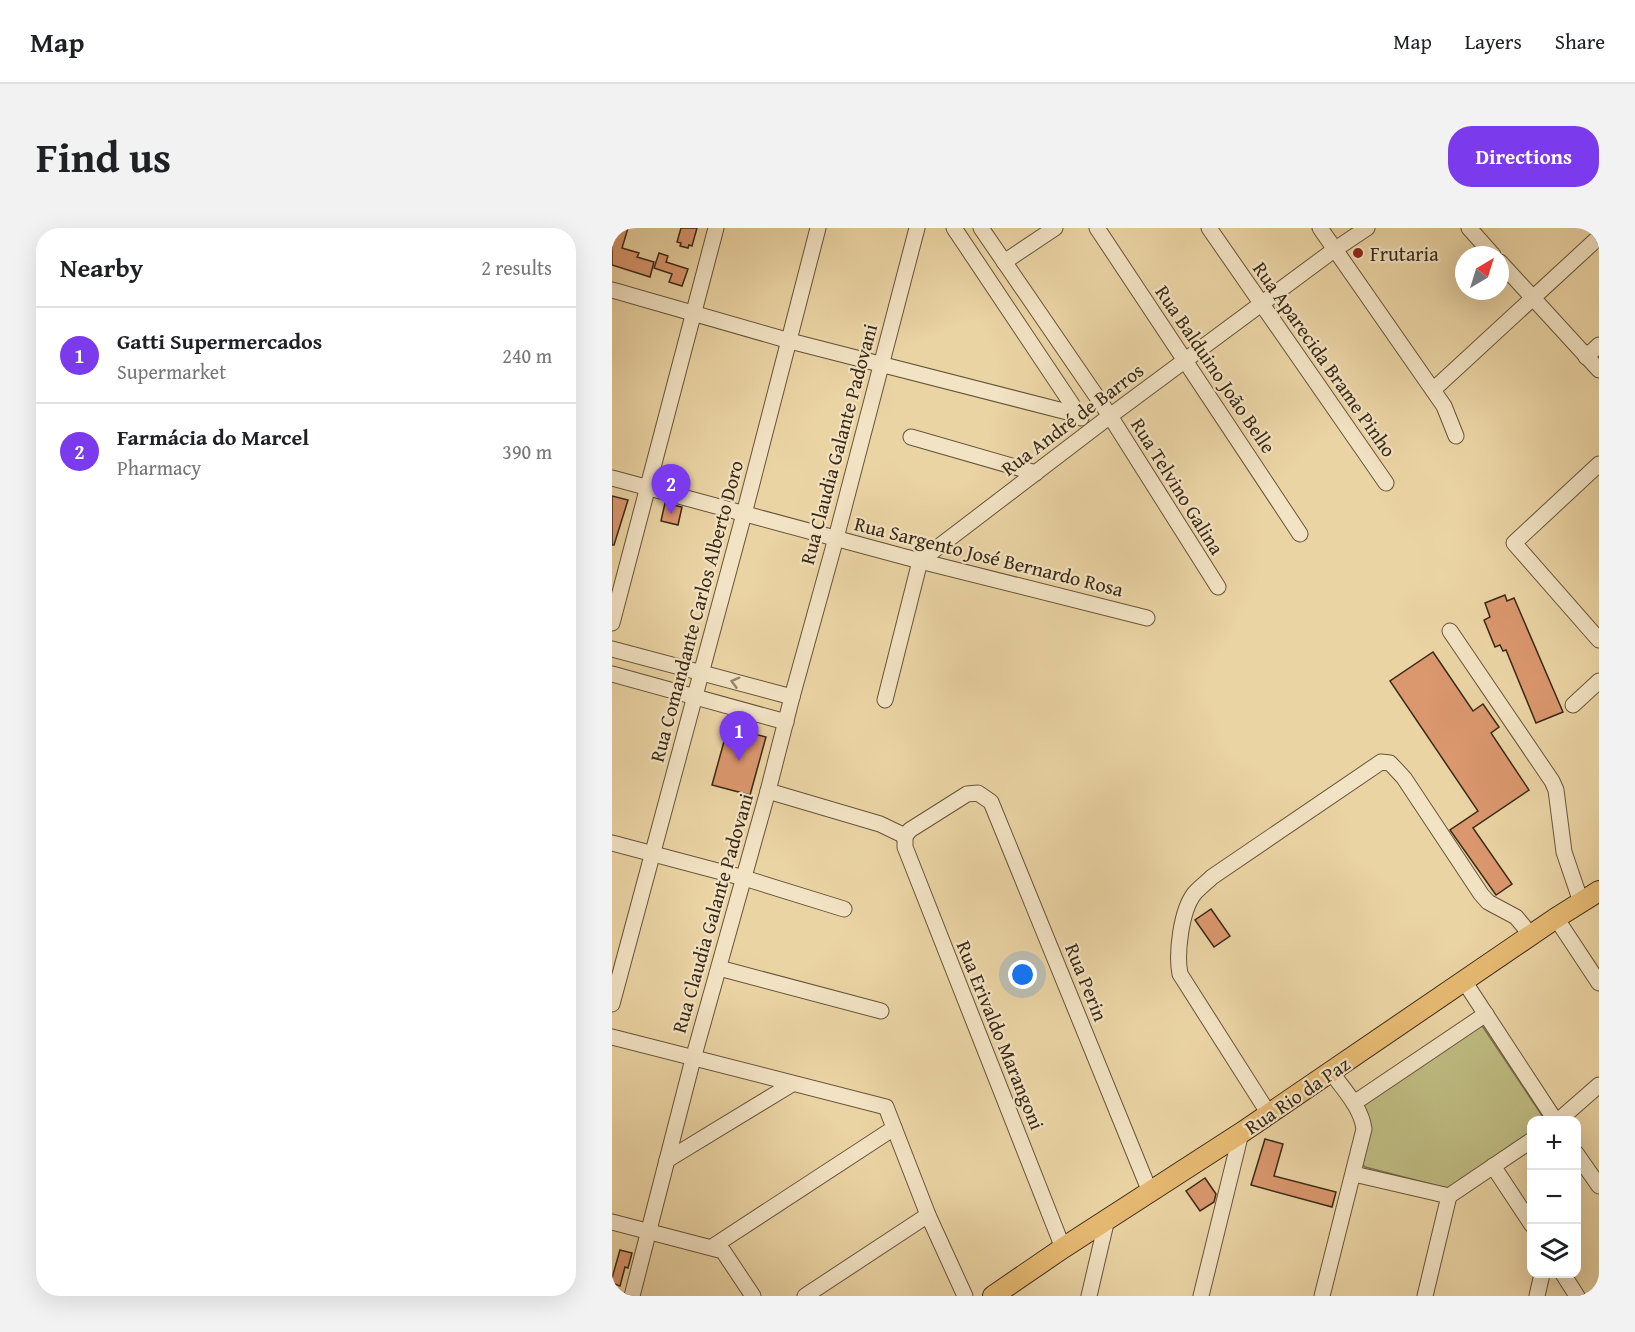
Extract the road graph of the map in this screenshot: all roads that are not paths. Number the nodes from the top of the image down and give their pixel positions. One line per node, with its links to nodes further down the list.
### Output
1 (716, 228): 20 (street)
2 (818, 228): 21 (street, Rua Comandante Carlos Alberto Doro)
3 (917, 228): 25 (street, Rua Claudia Galante Padovani)
4 (981, 228): 15 (street, Rua Telvino Galina)
5 (1054, 228): 15 (street)
6 (1097, 228): 24 (street, Rua Balduino João Belle)
7 (1209, 228): 19 (street, Rua Aparecida Brame Pinho)
8 (1320, 228): 14 (street)
9 (1367, 228): 14 (street, Rua André de Barros)
10 (957, 229): 28 (street)
11 (1472, 229): 13 (street)
12 (1599, 237): 18 (street)
13 (1486, 246)
14 (1335, 250): 19 (street, Rua André de Barros); 27 (street)
15 (1004, 262): 29 (street, Rua Telvino Galina)
16 (1509, 272): 18 (street)
17 (612, 290): 20 (street)
18 (1532, 297): 23 (street); 27 (street)
19 (1262, 304): 24 (street, Rua André de Barros); 36 (street, Rua Aparecida Brame Pinho)
20 (694, 312): 21 (street); 37 (street)
21 (790, 341): 25 (street); 38 (street, Rua Comandante Carlos Alberto Doro)
22 (1599, 345): 23 (street)
23 (1586, 357): 26 (street)
24 (1186, 360): 29 (street, Rua André de Barros); 39 (street, Rua Balduino João Belle)
25 (881, 364): 28 (street); 40 (street, Rua Claudia Galante Padovani)
26 (1599, 370)
27 (1433, 390): 31 (street)
28 (1079, 415): 30 (street)
29 (1110, 416): 30 (street, Rua André de Barros); 42 (street, Rua Telvino Galina)
30 (1091, 432): 34 (street, Rua André de Barros)
31 (1456, 436)
32 (911, 437): 34 (street)
33 (1599, 464): 46 (street)
34 (1035, 473): 41 (street, Rua André de Barros)
35 (612, 478): 37 (street, Rua Sargento José Bernardo Rosa)
36 (1386, 483)
37 (648, 488): 38 (street, Rua Sargento José Bernardo Rosa); 44 (street)
38 (744, 514): 40 (street, Rua Sargento José Bernardo Rosa); 48 (street, Rua Comandante Carlos Alberto Doro)
39 (1300, 534)
40 (836, 538): 41 (street, Rua Sargento José Bernardo Rosa); 52 (street, Rua Claudia Galante Padovani)
41 (920, 561): 43 (street, Rua Sargento José Bernardo Rosa); 53 (street)
42 (1218, 587)
43 (1147, 618)
44 (612, 623)
45 (1450, 631): 62 (street)
46 (1599, 640)
47 (612, 649): 48 (street)
48 (701, 673): 51 (street, Rua Comandante Carlos Alberto Doro); 52 (street, one-way to 48)
49 (612, 674): 51 (street)
50 (1599, 681): 54 (street)
51 (694, 696): 55 (street); 59 (street, Rua Comandante Carlos Alberto Doro)
52 (792, 697): 55 (street, Rua Claudia Galante Padovani)
53 (885, 700)
54 (1573, 705)
55 (786, 722): 56 (street, Rua Claudia Galante Padovani)
56 (768, 791): 57 (street); 60 (street, Rua Claudia Galante Padovani)
57 (905, 836): 89 (street, Rua Perin); 97 (street, Rua Erivaldo Marangoni)
58 (612, 843): 59 (street)
59 (652, 854): 60 (street); 69 (street, Rua Comandante Carlos Alberto Doro)
60 (744, 878): 63 (street); 66 (street, Rua Claudia Galante Padovani)
61 (1599, 891): 62 (main road, Rua Rio da Paz)
62 (1581, 902): 64 (main road, Rua Rio da Paz)
63 (844, 909)
64 (1556, 918): 65 (main road, Rua Rio da Paz); 68 (street)
65 (1531, 935): 67 (main road, Rua Rio da Paz); 78 (street)
66 (718, 968): 70 (street); 73 (street, Rua Claudia Galante Padovani)
67 (1464, 981): 71 (street); 74 (main road, Rua Rio da Paz)
68 (1599, 983)
69 (612, 1004)
70 (881, 1011)
71 (1486, 1014): 77 (street); 79 (street)
72 (612, 1037): 73 (street)
73 (693, 1059): 75 (street); 84 (street, Rua Claudia Galante Padovani)
74 (1331, 1072): 77 (street); 78 (main road, Rua Rio da Paz)
75 (792, 1084): 81 (street); 84 (street)
76 (1599, 1085): 80 (street)
77 (1354, 1103): 87 (street)
78 (1269, 1114): 82 (main road, Rua Rio da Paz)
79 (1554, 1116)
80 (1562, 1116)
81 (894, 1128): 91 (street); 96 (street)
82 (1241, 1133): 89 (main road, Rua Rio da Paz); 106 (street)
83 (1527, 1143): 86 (street)
84 (667, 1160): 95 (street, Rua Claudia Galante Padovani)
85 (1581, 1160): 88 (street)
86 (1493, 1166): 90 (street); 94 (street)
87 (1354, 1174): 90 (street); 107 (street)
88 (1599, 1186)
89 (1150, 1192): 92 (main road, Rua Rio da Paz)
90 (1449, 1196): 108 (street)
91 (928, 1215): 102 (street); 103 (street)
92 (1107, 1219): 97 (main road, Rua Rio da Paz); 105 (street)
93 (612, 1222): 95 (street)
94 (1531, 1224)
95 (648, 1231): 96 (street); 100 (street, Rua Claudia Galante Padovani)
96 (712, 1247): 101 (street)
97 (1063, 1248): 104 (main road, Rua Rio da Paz)
98 (1541, 1278): 109 (street)
99 (1566, 1278): 110 (street)
100 (632, 1296)
101 (753, 1296)
102 (805, 1296)
103 (965, 1296)
104 (993, 1296)
105 (1089, 1296)
106 (1201, 1296)
107 (1322, 1296)
108 (1425, 1296)
109 (1537, 1296)
110 (1577, 1296)

